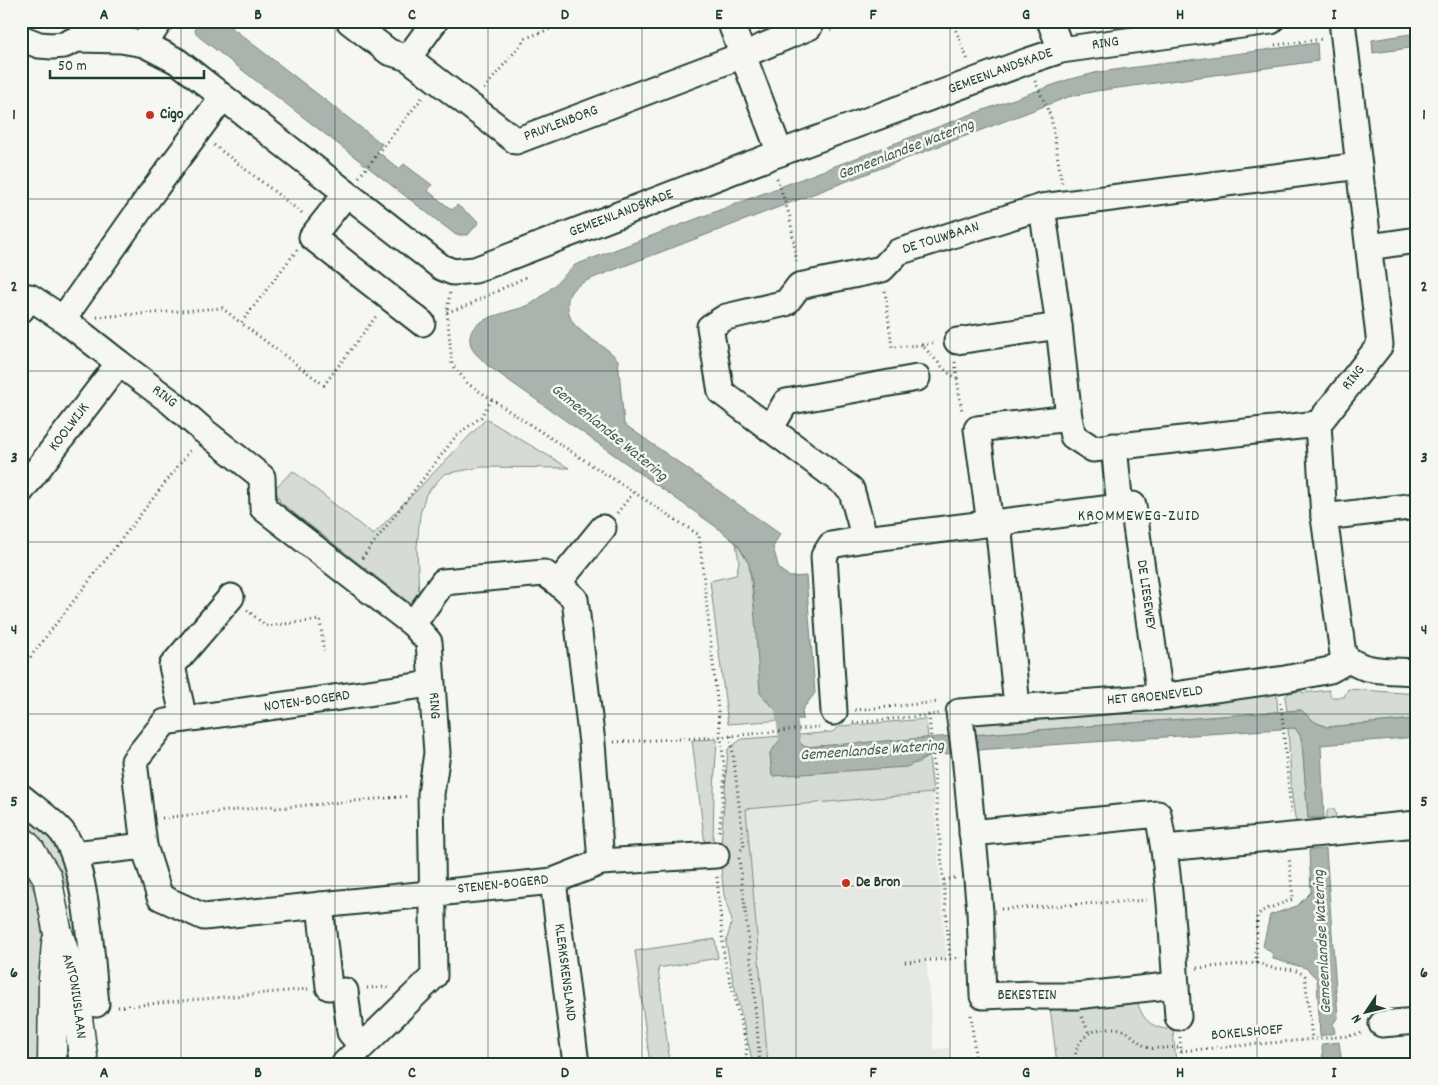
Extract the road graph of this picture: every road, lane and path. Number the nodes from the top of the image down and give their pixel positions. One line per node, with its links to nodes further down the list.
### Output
1 (160, 21): 13 (street)
2 (349, 21): 16 (street, PRUYLENBORG)
3 (435, 21): 16 (street)
4 (571, 21): 23 (path)
5 (730, 21): 15 (street)
6 (952, 21): 19 (path)
7 (1050, 21): 14 (street)
8 (1241, 23): 11 (street, RING); 14 (street, RING)
9 (808, 27): 15 (street, PRUYLENBORG)
10 (1343, 29): 11 (path); 26 (street, RING)
11 (1272, 33)
12 (23, 38): 13 (street)
13 (144, 44): 22 (street)
14 (1061, 50): 19 (street, GEMEENLANDSKADE)
15 (743, 55): 23 (street, PRUYLENBORG); 25 (street)
16 (408, 58): 18 (street, PRUYLENBORG)
17 (1042, 78): 21 (path)
18 (437, 80): 23 (street, PRUYLENBORG); 27 (path)
19 (976, 80): 25 (street, GEMEENLANDSKADE)
20 (1036, 83): 31 (path)
21 (1026, 84)
22 (222, 98): 24 (street); 30 (street)
23 (470, 105)
24 (197, 132): 32 (path); 41 (street)
25 (782, 164): 28 (path); 35 (street, GEMEENLANDSKADE)
26 (1359, 166): 31 (street, DE TOUWBAAN); 34 (street, RING)
27 (362, 174)
28 (777, 178): 29 (path); 37 (path)
29 (768, 182)
30 (346, 194): 32 (street); 35 (street)
31 (1054, 205): 37 (street, DE TOUWBAAN); 44 (street)
32 (316, 232): 38 (street); 42 (path)
33 (1417, 240): 34 (street)
34 (1369, 246): 50 (street, RING)
35 (454, 272): 40 (path)
36 (530, 275): 40 (path)
37 (799, 286): 51 (street)
38 (390, 298): 42 (path); 43 (street)
39 (21, 310): 41 (street, RING)
40 (447, 312): 48 (path)
41 (63, 319): 42 (path); 46 (street, RING)
42 (241, 323)
43 (422, 323)
44 (1059, 326): 45 (street); 49 (street)
45 (957, 341)
46 (119, 364): 52 (street, RING); 54 (street, KOOLWIJK)
47 (917, 378): 51 (street)
48 (492, 399): 61 (path); 78 (path)
49 (1069, 418): 53 (street); 58 (street)
50 (1318, 424): 53 (street); 57 (street)
51 (770, 428): 60 (street)
52 (204, 431): 61 (street, RING); 67 (path)
53 (1114, 446): 56 (street)
54 (21, 492)
55 (1417, 506): 57 (street)
56 (1120, 507): 58 (street); 70 (street, DE LIESEWEY)
57 (1324, 517): 66 (street)
58 (994, 524): 60 (street); 72 (street)
59 (603, 528): 62 (street)
60 (864, 540): 75 (street)
61 (349, 575): 64 (street, RING)
62 (558, 583): 64 (street); 80 (street)
63 (231, 597): 65 (path); 74 (street)
64 (414, 624): 69 (street, RING)
65 (324, 652)
66 (1348, 660): 68 (street); 70 (street, HET GROENEVELD)
67 (21, 669)
68 (1417, 672)
69 (432, 684): 74 (street, NOTEN-BOGERD); 81 (street, RING)
70 (1160, 697): 72 (street, HET GROENEVELD)
71 (1281, 701): 86 (path)
72 (1017, 706): 76 (street, HET GROENEVELD)
73 (929, 715): 75 (path); 76 (path); 100 (path)
74 (184, 719): 83 (street, NOTEN-BOGERD)
75 (835, 721): 76 (path); 77 (path); 77 (path)
76 (961, 721): 85 (street, BEKESTEIN)
77 (808, 728): 79 (path)
78 (721, 736): 79 (path); 80 (path); 90 (path)
79 (731, 736): 90 (path)
80 (592, 743): 92 (street)
81 (431, 794): 83 (path); 94 (street, RING)
82 (21, 797): 91 (street)
83 (141, 821): 88 (street, NOTEN-BOGERD)
84 (1417, 824): 86 (street)
85 (972, 833): 89 (street); 97 (street, BEKESTEIN)
86 (1294, 836): 89 (street); 102 (path)
87 (21, 840): 98 (main road, ANTONIUSLAAN)
88 (144, 846): 91 (street); 96 (street, NOTEN-BOGERD)
89 (1165, 848): 95 (street)
90 (728, 853): 92 (street, STENEN-BOGERD); 118 (path); 119 (path)
91 (74, 854): 107 (street)
92 (601, 862): 93 (street, STENEN-BOGERD)
93 (553, 881): 94 (street, STENEN-BOGERD); 117 (street, KLERKSKENSLAND)
94 (432, 893): 96 (street, NOTEN-BOGERD); 106 (street, RING)
95 (1170, 899): 97 (path); 103 (street)
96 (320, 905): 104 (street)
97 (980, 911): 99 (street, BEKESTEIN)
98 (57, 929): 107 (main road, ANTONIUSLAAN); 114 (main road, ANTONIUSLAAN)
99 (981, 955): 100 (path); 105 (street, BEKESTEIN)
100 (950, 959): 101 (path)
101 (905, 962)
102 (1256, 963): 103 (path); 112 (path)
103 (1176, 978): 105 (street, BEKESTEIN); 108 (street)
104 (337, 989): 106 (path); 107 (path); 113 (street)
105 (983, 996): 120 (path)
106 (405, 1004): 113 (street, RING)
107 (86, 1007): 115 (main road, ANTONIUSLAAN)
108 (1178, 1017)
109 (1417, 1021): 110 (street)
110 (1382, 1024)
111 (1348, 1036): 112 (path, BOKELSHOEF)
112 (1314, 1039): 121 (path, BOKELSHOEF)
113 (362, 1046): 116 (street, RING)
114 (52, 1064)
115 (84, 1064)
116 (344, 1064)
117 (576, 1064)
118 (745, 1064)
119 (760, 1064)
120 (976, 1064)
121 (1076, 1064)

